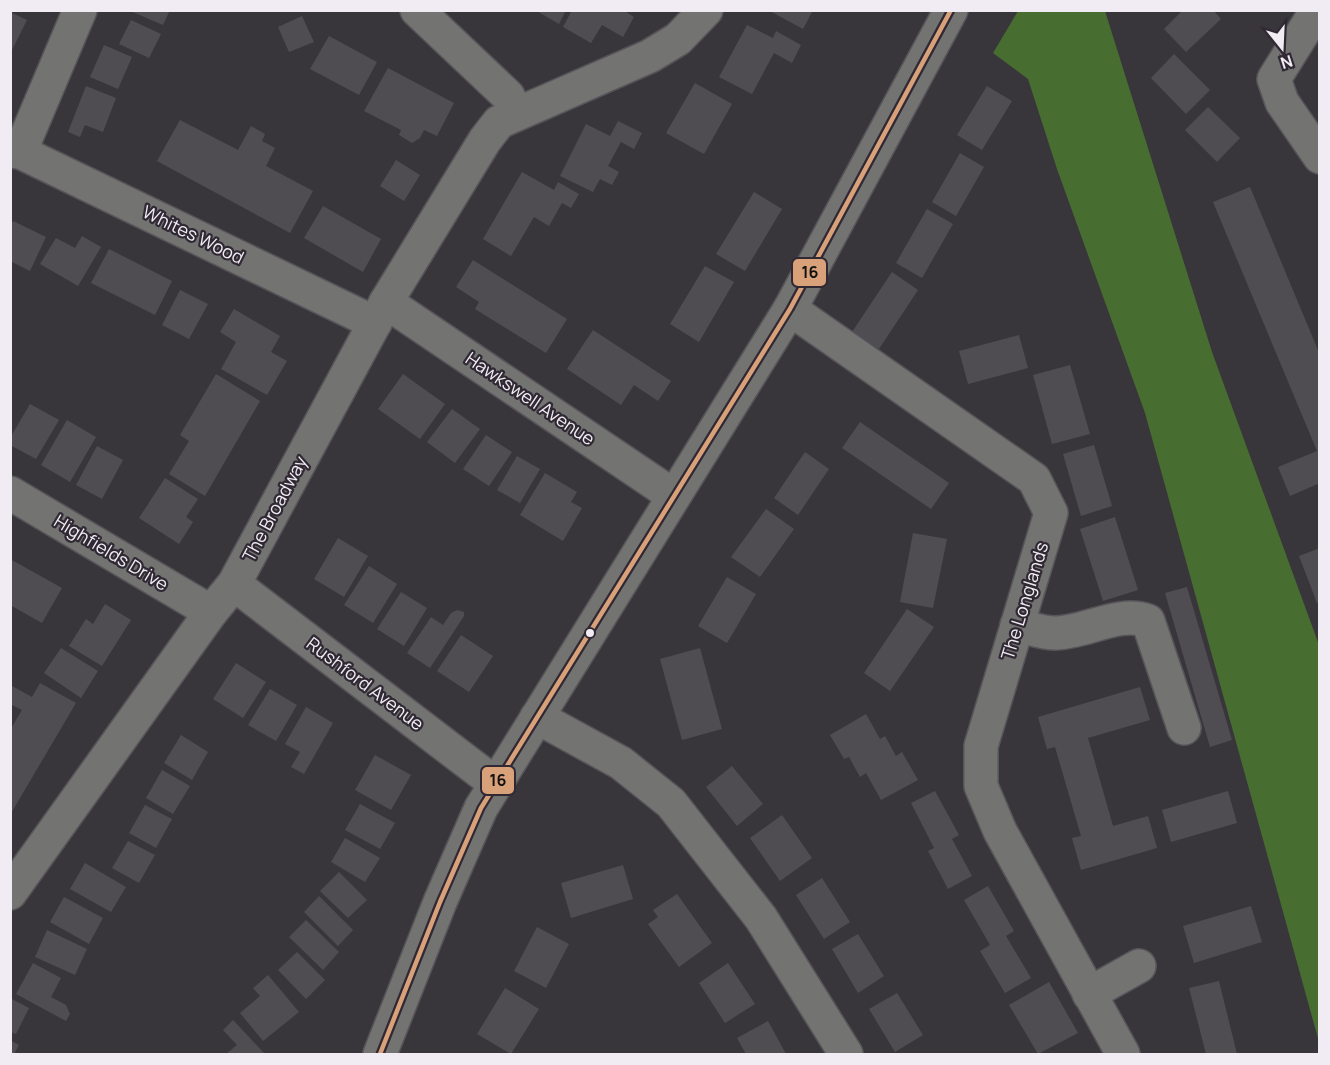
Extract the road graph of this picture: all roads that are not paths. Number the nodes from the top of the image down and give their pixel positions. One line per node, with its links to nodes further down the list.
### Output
1 (80, 10): 7 (street)
2 (417, 10): 6 (street)
3 (706, 10): 6 (street, The Broadway)
4 (951, 10): 9 (street)
5 (1317, 10): 8 (street)
6 (516, 113): 10 (street, The Broadway)
7 (15, 151): 10 (street, Whites Wood)
8 (1320, 157)
9 (790, 309): 12 (street); 15 (street, The Longlands)
10 (381, 313): 12 (street, Hawkswell Avenue); 13 (street, The Broadway)
11 (10, 494): 14 (street, Highfields Drive)
12 (674, 496): 16 (street)
13 (234, 584): 14 (street, The Broadway); 18 (street, Rushford Avenue)
14 (211, 612): 19 (street, The Broadway)
15 (1017, 624): 17 (street); 21 (street, The Longlands)
16 (537, 717): 18 (street); 23 (street)
17 (1184, 728)
18 (496, 783): 22 (street)
19 (10, 893)
20 (1139, 966): 21 (street)
21 (1089, 994): 24 (street, The Longlands)
22 (380, 1054)
23 (846, 1054)
24 (1123, 1054)

